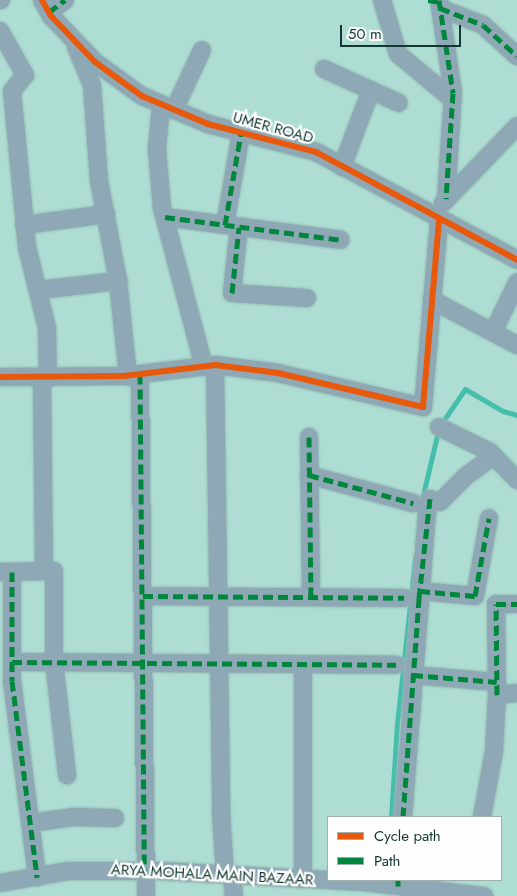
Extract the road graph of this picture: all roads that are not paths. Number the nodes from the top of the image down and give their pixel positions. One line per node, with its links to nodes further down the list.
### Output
1 (65, 0): 4 (street)
2 (382, 0): 11 (street)
3 (437, 2): 8 (street); 11 (street)
4 (45, 6): 6 (street, UMER ROAD)
5 (0, 31): 21 (street)
6 (73, 39): 13 (street, UMER ROAD); 18 (street)
7 (202, 50): 13 (street)
8 (517, 56)
9 (324, 68): 10 (street)
10 (371, 90): 12 (street); 16 (street)
11 (452, 99): 17 (street)
12 (399, 103)
13 (167, 107): 15 (street, UMER ROAD); 19 (street)
14 (517, 126): 17 (street)
15 (241, 133): 16 (street, UMER ROAD); 22 (street)
16 (342, 167): 20 (street, UMER ROAD)
17 (446, 199): 20 (street)
18 (106, 214): 21 (street); 25 (street)
19 (165, 217): 22 (street); 32 (street)
20 (435, 218): 24 (street, UMER ROAD); 29 (street)
21 (24, 225): 27 (street)
22 (232, 226): 23 (street); 28 (street)
23 (341, 240)
24 (517, 260)
25 (118, 281): 27 (street); 33 (street)
26 (517, 283): 30 (street)
27 (38, 290): 35 (street)
28 (308, 298)
29 (432, 300): 30 (street); 32 (street)
30 (493, 332): 31 (street)
31 (517, 345)
32 (210, 366): 33 (street); 47 (street)
33 (134, 375): 35 (street); 46 (street)
34 (0, 378): 35 (street)
35 (45, 379): 43 (street)
36 (439, 426): 38 (street)
37 (309, 437): 39 (street)
38 (494, 456): 40 (street); 41 (street)
39 (309, 475): 41 (street); 48 (street)
40 (517, 480)
41 (422, 501): 45 (street)
42 (489, 518): 45 (street)
43 (40, 571): 44 (street); 51 (street)
44 (6, 572): 50 (street)
45 (412, 594): 48 (street); 56 (street)
46 (143, 596): 47 (street); 52 (street)
47 (218, 597): 48 (street); 53 (street)
48 (311, 598)
49 (517, 604): 57 (street)
50 (12, 662): 51 (street); 63 (street)
51 (54, 662): 52 (street); 59 (street)
52 (144, 663): 53 (street); 64 (street)
53 (219, 664): 54 (street); 65 (street)
54 (302, 665): 55 (street); 69 (street)
55 (396, 665)
56 (413, 675): 57 (street); 60 (street)
57 (497, 689): 58 (street); 61 (street)
58 (517, 693)
59 (67, 775)
60 (403, 816)
61 (482, 816)
62 (115, 818): 63 (street)
63 (30, 823): 66 (street)
64 (144, 870): 65 (street, ARYA MOHALA MAIN BAZAAR); 66 (street, ARYA MOHALA MAIN BAZAAR); 71 (street)
65 (228, 875): 69 (street, ARYA MOHALA MAIN BAZAAR); 72 (street)
66 (37, 877): 67 (street, ARYA MOHALA MAIN BAZAAR)
67 (0, 883)
68 (397, 884): 69 (street, ARYA MOHALA MAIN BAZAAR); 70 (street, ARYA MOHALA MAIN BAZAAR)
69 (310, 885)
70 (474, 890)
71 (146, 896)
72 (234, 896)

